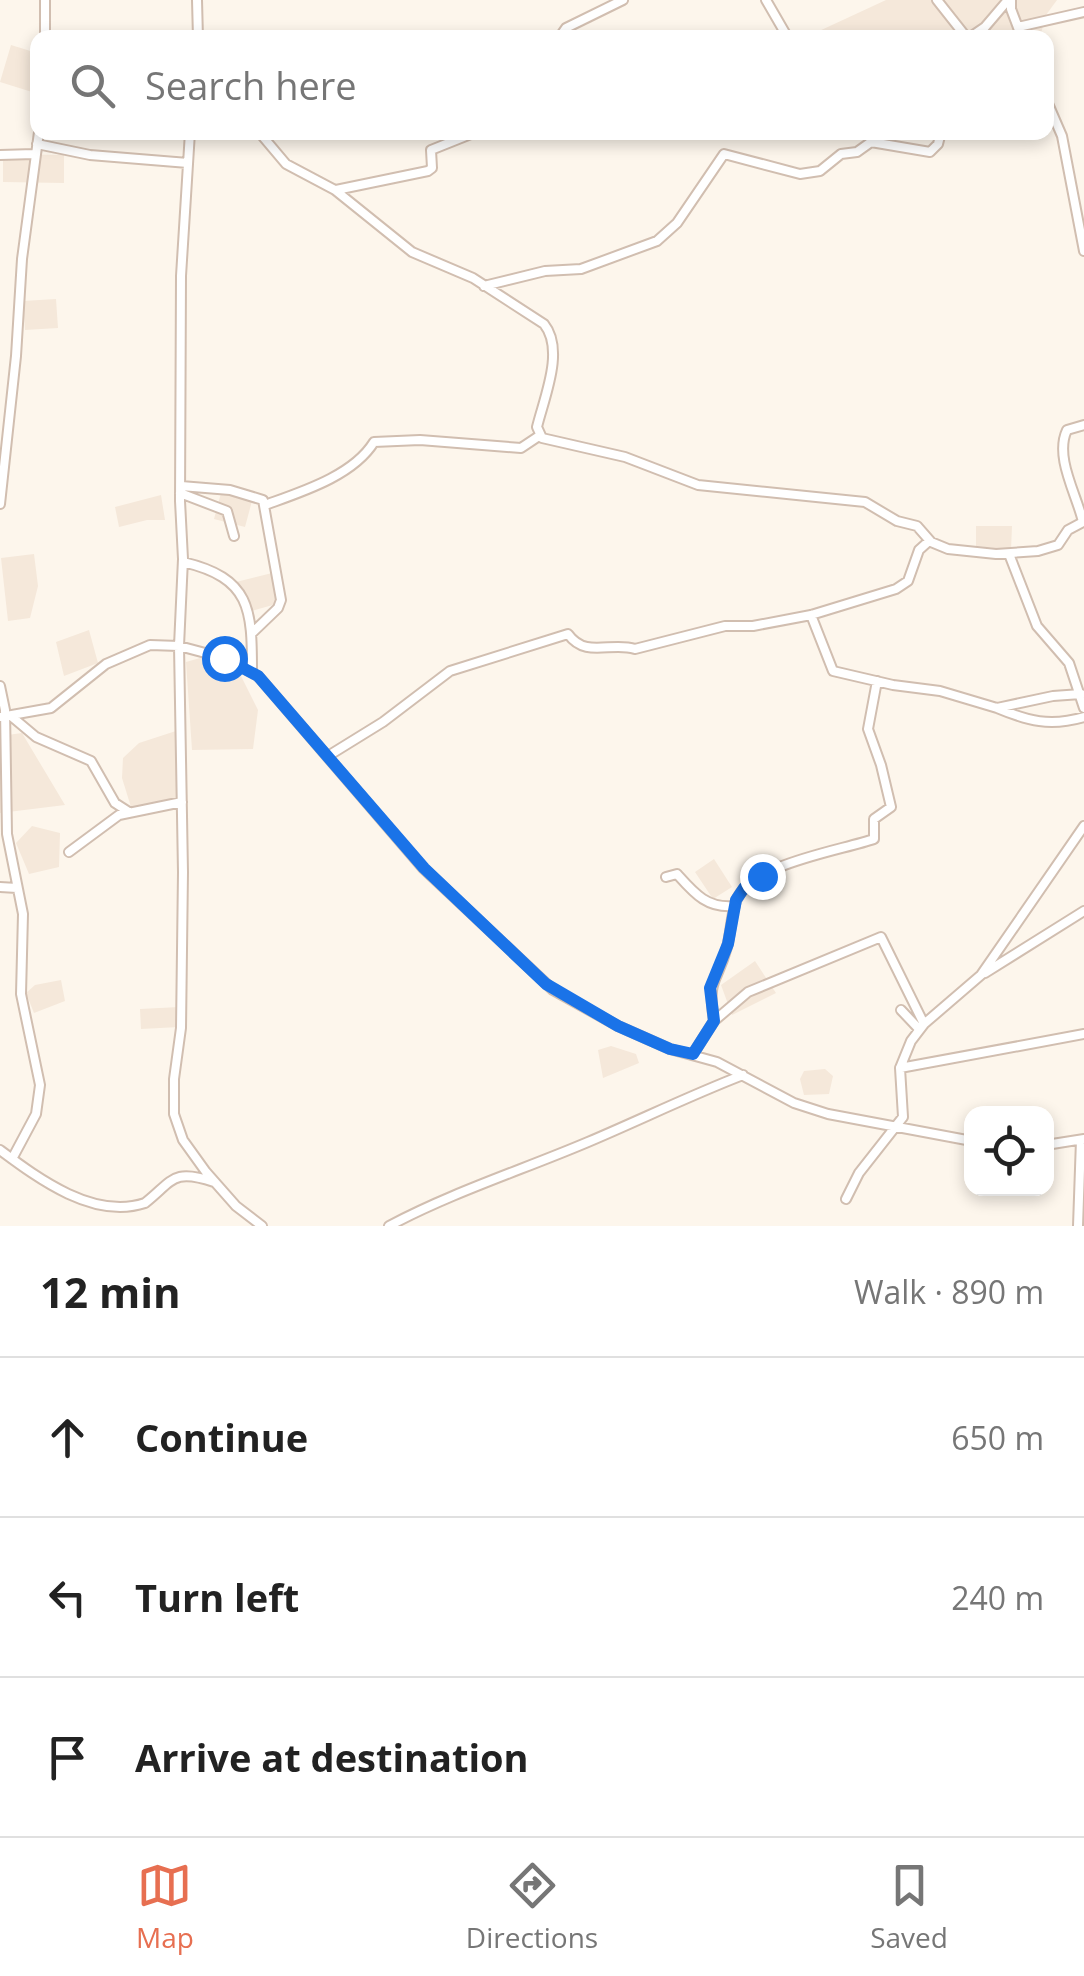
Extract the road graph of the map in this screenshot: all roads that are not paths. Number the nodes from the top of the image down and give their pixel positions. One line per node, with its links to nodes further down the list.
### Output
1 (45, 0): 9 (street)
2 (197, 0): 10 (street)
3 (624, 0): 11 (street)
4 (766, 0): 12 (street)
5 (937, 0): 13 (street)
6 (1010, 0): 8 (street); 14 (street)
7 (1084, 12): 8 (street)
8 (1018, 27): 15 (street)
9 (45, 30)
10 (198, 30)
11 (565, 30)
12 (783, 30)
13 (961, 30)
14 (980, 30)
15 (1019, 30)
16 (1054, 118): 26 (street)
17 (38, 140): 22 (street)
18 (189, 140): 24 (street)
19 (266, 140): 25 (street)
20 (456, 140): 25 (street)
21 (937, 140): 27 (street)
22 (35, 149): 23 (street); 24 (street); 30 (street)
23 (0, 155)
24 (188, 163): 31 (street)
25 (336, 190): 27 (street)
26 (1084, 251)
27 (484, 286): 29 (street)
28 (1084, 425): 36 (street)
29 (539, 436): 33 (street); 35 (street)
30 (2, 478): 32 (street)
31 (181, 489): 33 (street); 34 (street); 37 (street)
32 (0, 504)
33 (265, 505): 39 (street)
34 (234, 536)
35 (929, 541): 36 (street); 38 (street)
36 (1009, 554): 44 (street)
37 (183, 562): 39 (street); 40 (street)
38 (811, 615): 42 (street); 49 (street)
39 (252, 632): 41 (street)
40 (178, 646): 41 (street); 47 (street); 50 (street)
41 (252, 672): 49 (street)
42 (877, 682): 45 (street); 57 (street)
43 (0, 686): 47 (street)
44 (1081, 694): 45 (street); 46 (street)
45 (997, 708): 48 (street)
46 (1084, 708)
47 (6, 716): 51 (street); 56 (street)
48 (1084, 717)
49 (328, 756): 64 (street)
50 (182, 802): 51 (street); 73 (street)
51 (130, 812): 53 (street)
52 (1084, 826): 59 (street)
53 (69, 852)
54 (666, 876): 57 (street)
55 (0, 887): 56 (street)
56 (17, 888): 72 (street)
57 (735, 906): 61 (street)
58 (1084, 911): 59 (street)
59 (981, 974): 62 (street)
60 (901, 1010): 62 (street)
61 (714, 1021): 62 (street); 64 (street)
62 (921, 1027): 65 (street)
63 (1084, 1034): 65 (street)
64 (693, 1054): 66 (street)
65 (900, 1068): 67 (street)
66 (744, 1075): 67 (street); 76 (street)
67 (898, 1125): 68 (street); 74 (street)
68 (964, 1139)
69 (1083, 1139): 70 (street); 77 (street)
70 (1054, 1144)
71 (0, 1150): 72 (street)
72 (12, 1159): 73 (street)
73 (214, 1182): 75 (street)
74 (846, 1199)
75 (262, 1226)
76 (389, 1226)
77 (1078, 1226)

